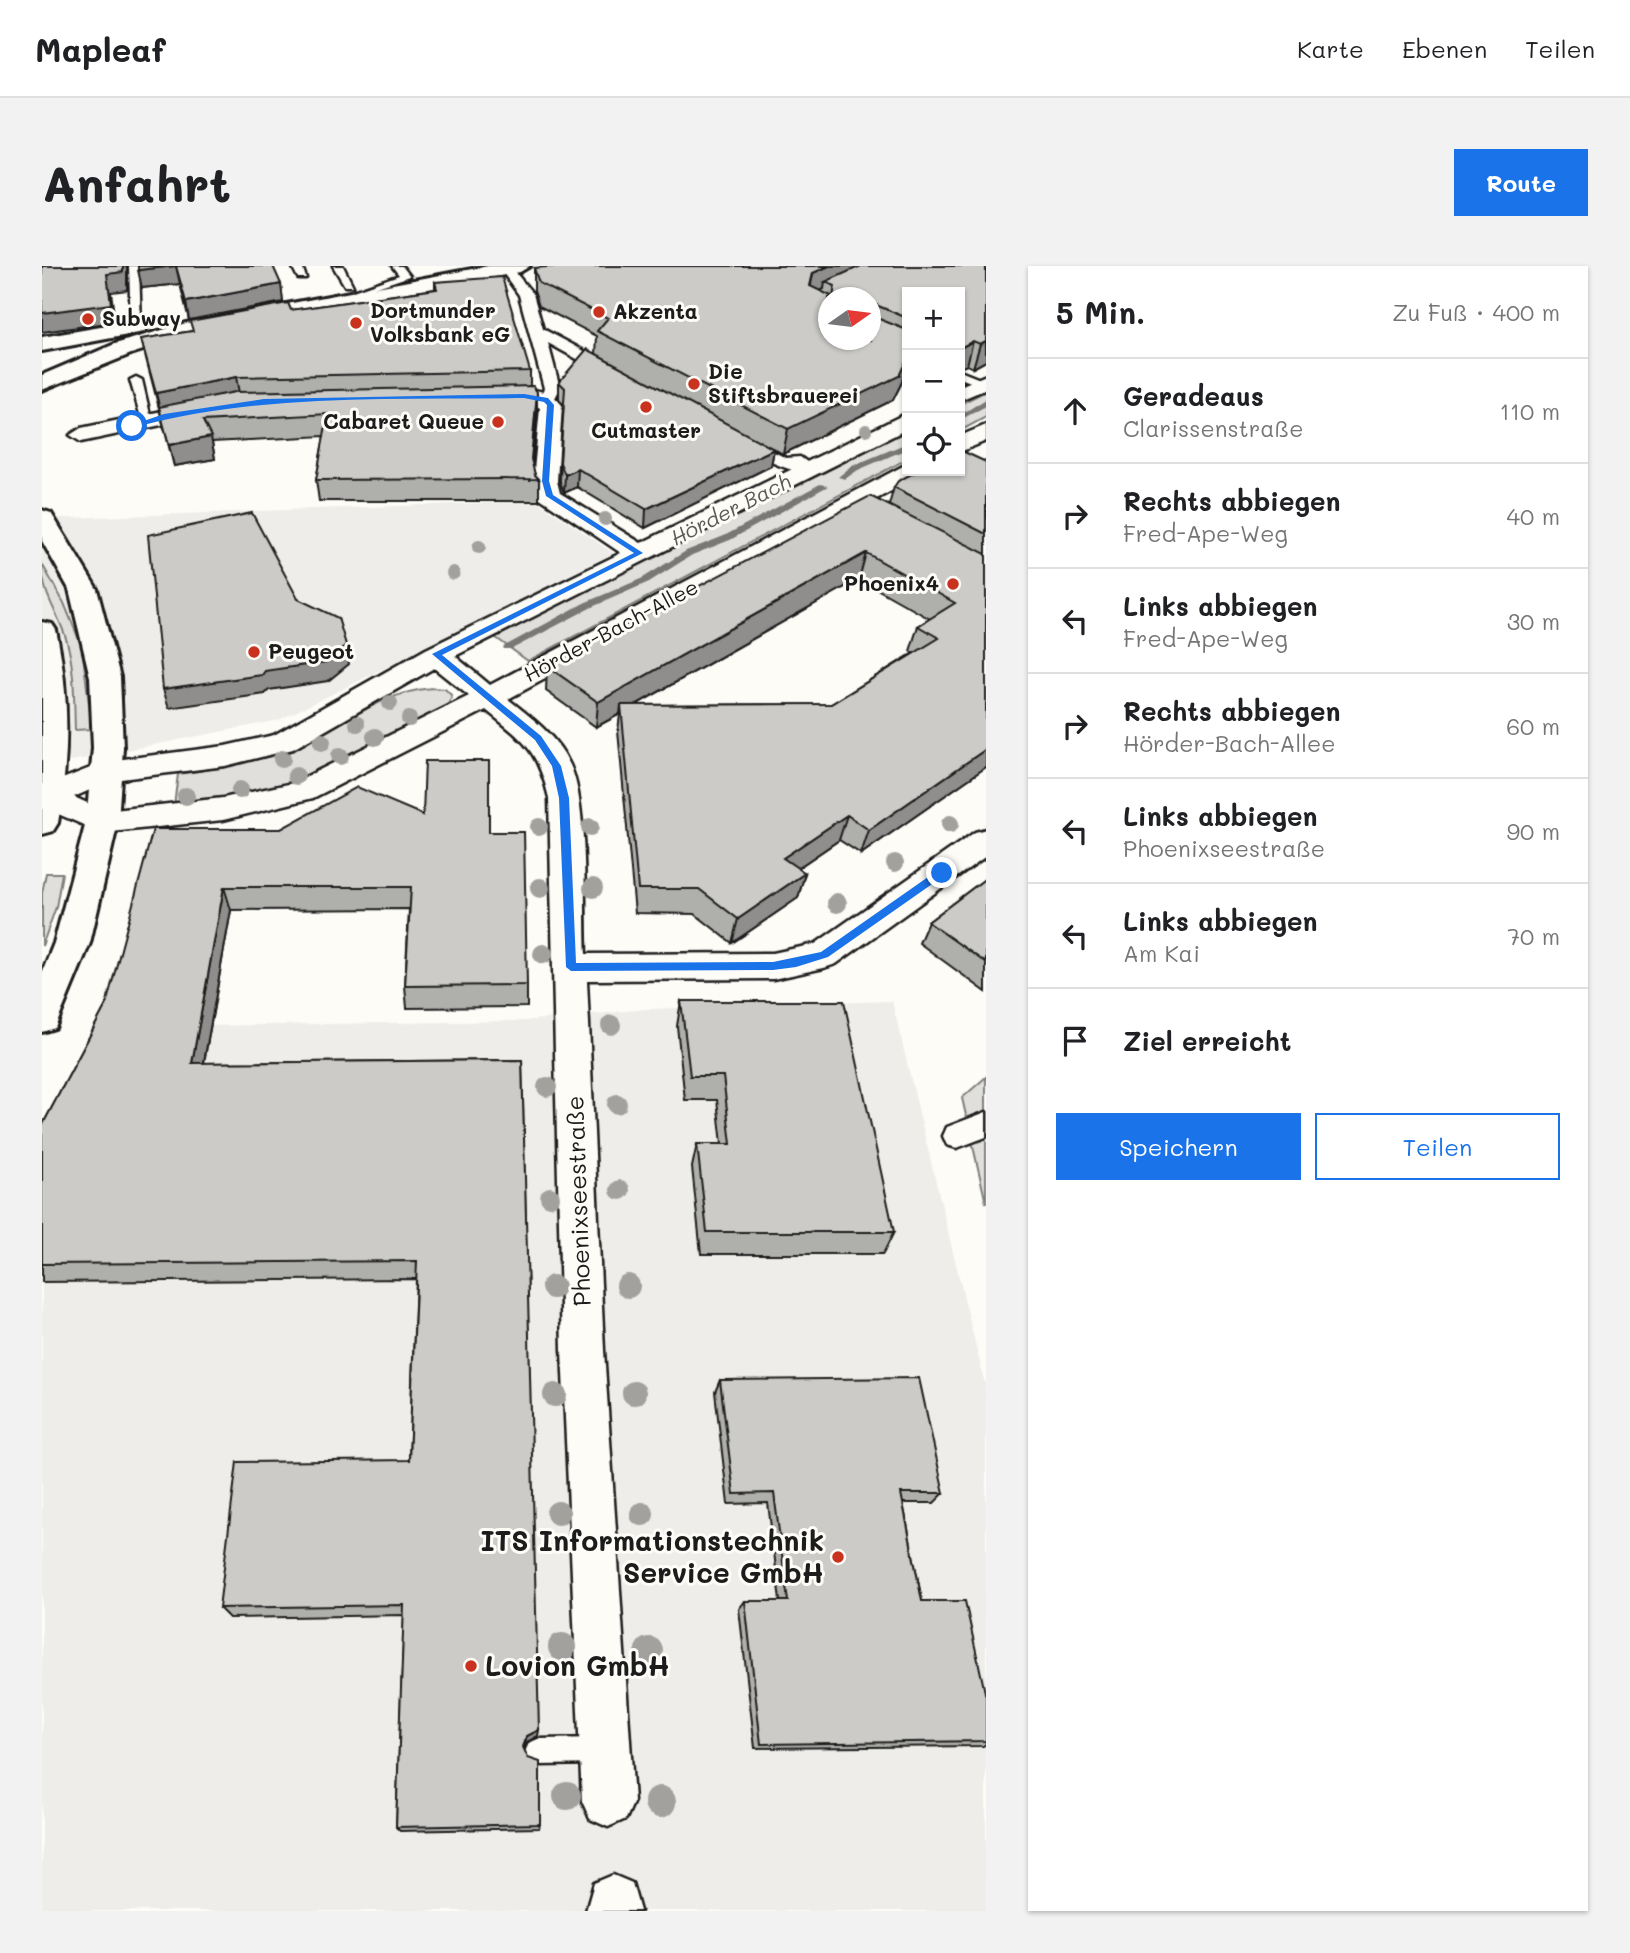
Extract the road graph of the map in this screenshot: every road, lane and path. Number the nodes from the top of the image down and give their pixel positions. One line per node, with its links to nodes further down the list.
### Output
1 (134, 266): 7 (lane)
2 (338, 266): 6 (lane)
3 (426, 266): 5 (main road)
4 (509, 267): 6 (main road); 8 (street)
5 (399, 269): 6 (main road)
6 (343, 292): 7 (main road); 11 (main road)
7 (136, 327): 9 (main road); 10 (main road)
8 (538, 332): 16 (street); 19 (street)
9 (43, 344)
10 (42, 368)
11 (69, 371): 15 (main road); 20 (main road)
12 (965, 376): 14 (lane)
13 (136, 380): 22 (lane)
14 (983, 382): 17 (street)
15 (42, 383)
16 (632, 383)
17 (965, 391)
18 (469, 397): 19 (street)
19 (546, 400): 31 (street)
20 (42, 401)
21 (226, 405): 22 (street)
22 (148, 421): 26 (street)
23 (902, 422): 28 (street)
24 (986, 432): 27 (street)
25 (726, 433): 28 (street)
26 (81, 435)
27 (965, 442)
28 (808, 469): 31 (street)
29 (904, 476): 34 (street, Hörder-Bach-Allee)
30 (42, 518): 35 (main road)
31 (639, 553): 33 (street)
32 (42, 630): 36 (main road)
33 (436, 654): 34 (street, Phoenixseestraße); 35 (street)
34 (489, 697): 37 (street, Hörder-Bach-Allee); 39 (street, Phoenixseestraße)
35 (108, 771): 36 (street); 37 (main road)
36 (44, 805): 37 (street)
37 (102, 822): 40 (main road)
38 (986, 840): 39 (street)
39 (571, 967): 43 (street, Phoenixseestraße)
40 (42, 1018)
41 (986, 1124): 42 (street)
42 (957, 1136)
43 (605, 1751): 44 (lane); 45 (street, Phoenixseestraße)
44 (538, 1752)
45 (608, 1801)

